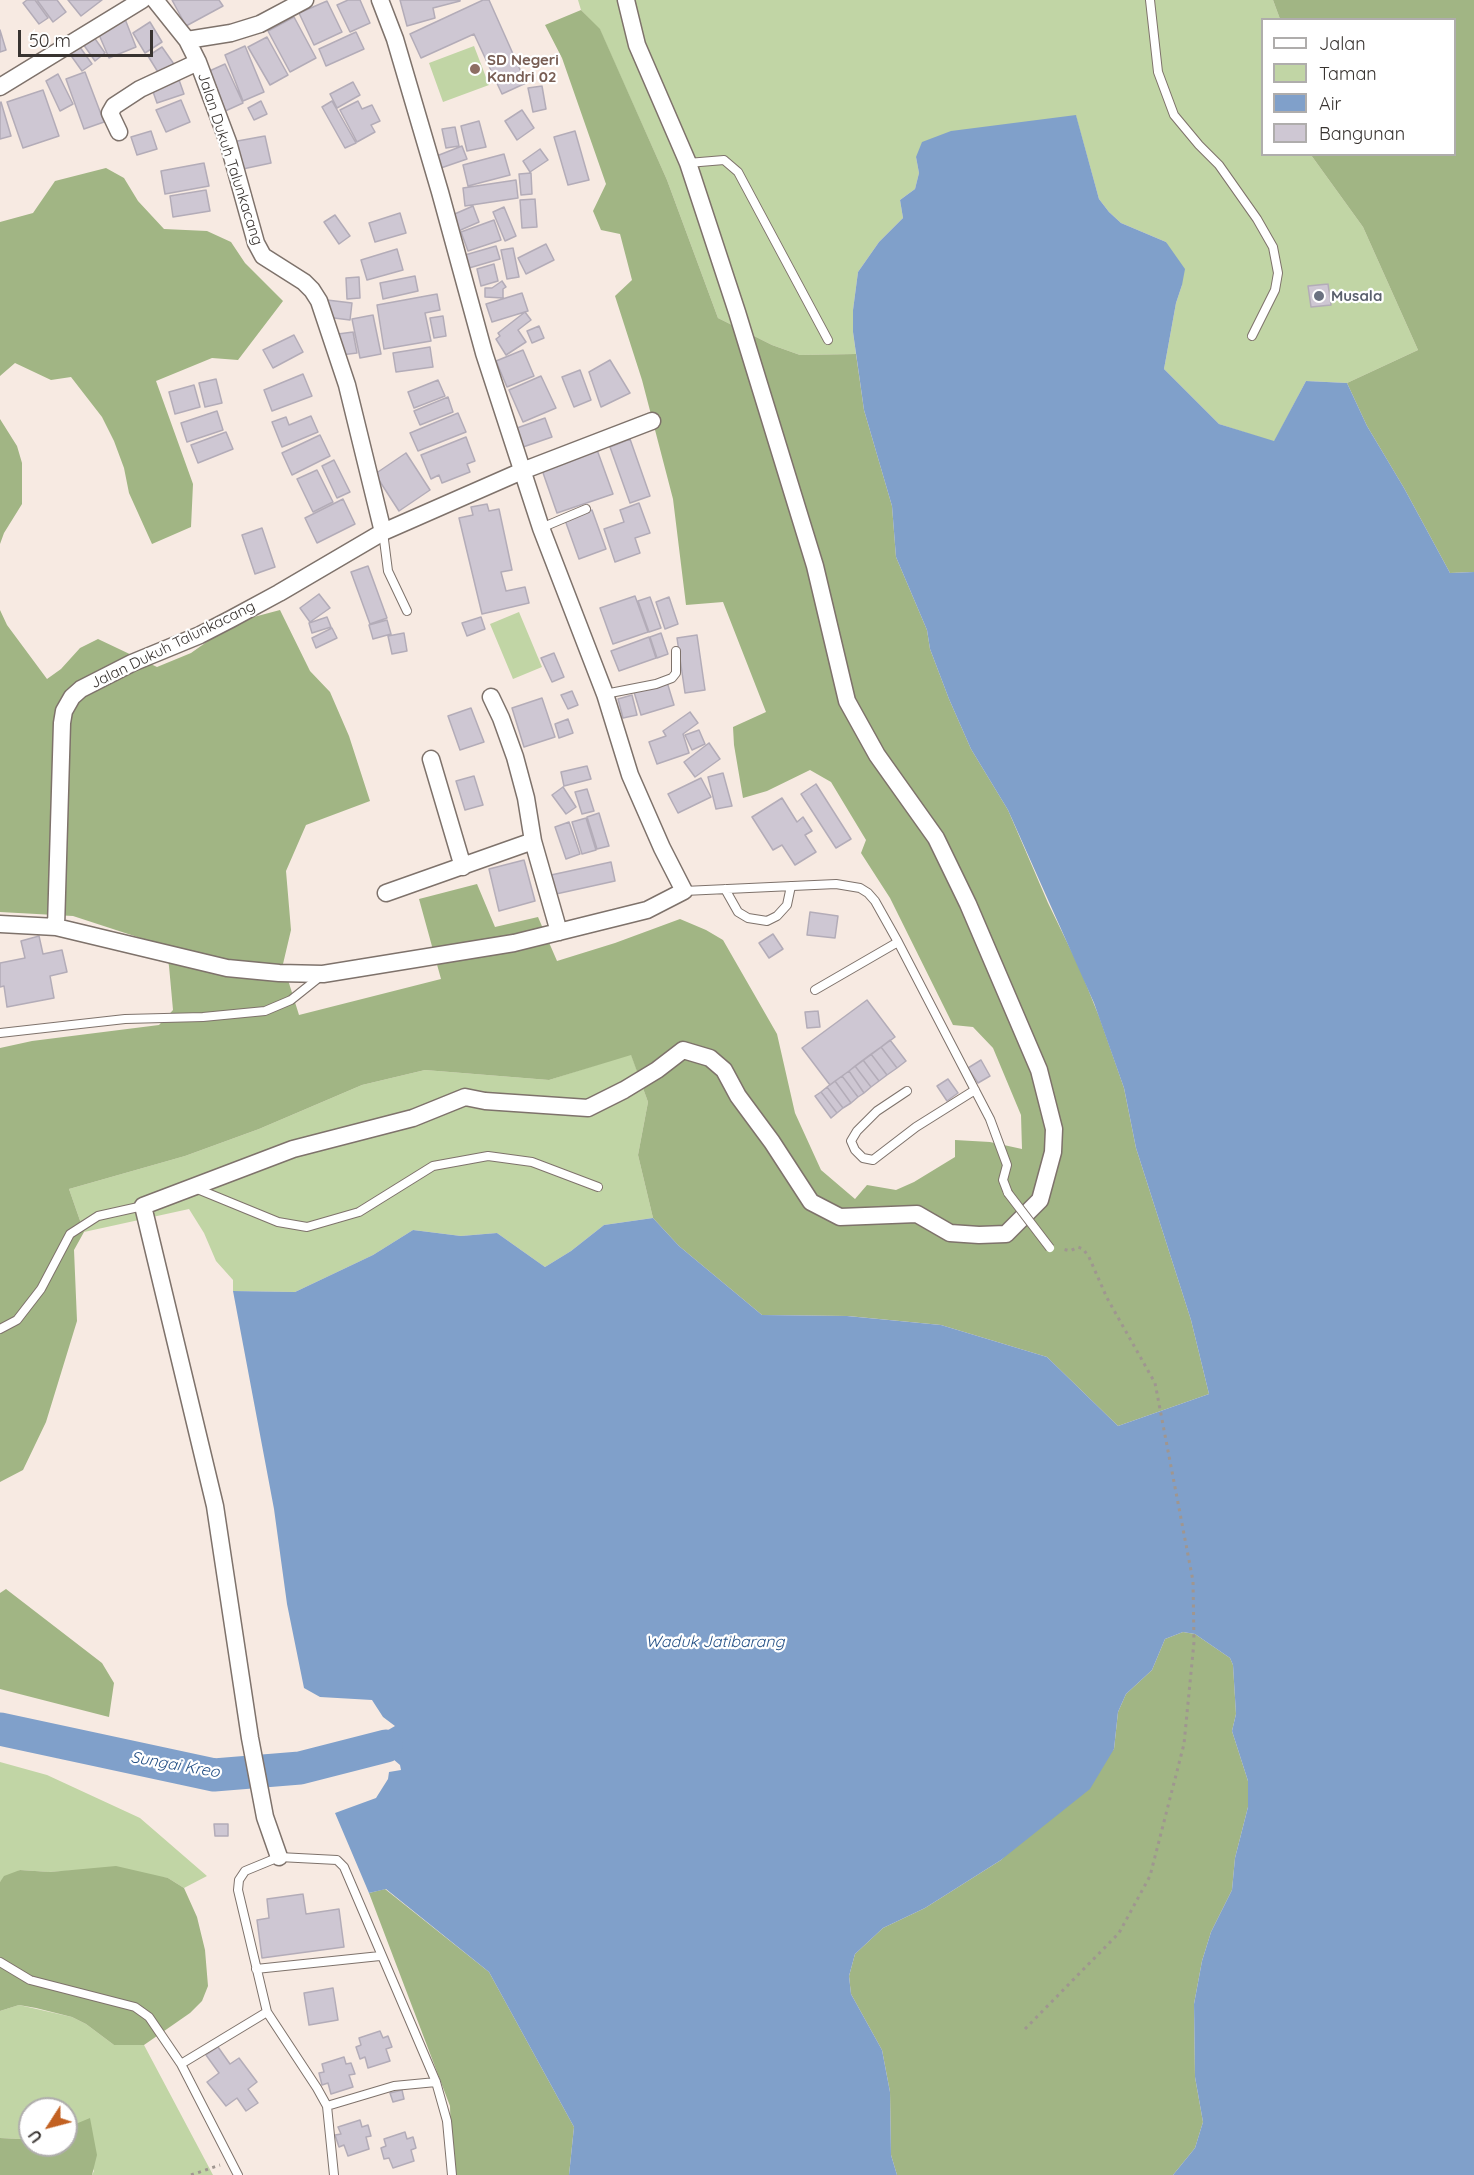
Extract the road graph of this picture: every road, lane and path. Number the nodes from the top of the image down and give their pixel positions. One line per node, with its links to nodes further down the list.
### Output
1 (142, 0): 10 (street)
2 (155, 0): 8 (street, Jalan Dukuh Talunkacang)
3 (306, 0): 7 (street)
4 (380, 0): 16 (street)
5 (626, 0): 12 (street)
6 (1150, 0): 13 (lane)
7 (285, 5): 8 (street)
8 (187, 40): 9 (street, Jalan Dukuh Talunkacang)
9 (198, 62): 11 (street); 19 (street, Jalan Dukuh Talunkacang)
10 (0, 87)
11 (120, 132)
12 (688, 163): 14 (lane); 40 (street)
13 (1252, 336)
14 (828, 340)
15 (652, 421): 16 (street, Jalan Dukuh Talunkacang)
16 (522, 471): 18 (street); 19 (street, Jalan Dukuh Talunkacang)
17 (586, 509): 18 (lane)
18 (541, 528): 22 (street)
19 (383, 532): 20 (lane); 32 (street, Jalan Dukuh Talunkacang)
20 (406, 611)
21 (676, 651): 22 (lane)
22 (605, 694): 29 (street)
23 (491, 697): 25 (street)
24 (431, 759): 26 (street)
25 (533, 841): 26 (street); 33 (street)
26 (463, 867): 30 (street)
27 (791, 886): 28 (lane); 28 (lane); 34 (lane)
28 (725, 889): 29 (lane)
29 (684, 891): 33 (street)
30 (386, 893)
31 (0, 924): 32 (street)
32 (56, 927): 35 (street)
33 (559, 932): 35 (street)
34 (898, 942): 36 (lane); 38 (lane)
35 (323, 974): 37 (lane)
36 (815, 990)
37 (0, 1033)
38 (975, 1090): 39 (lane); 43 (lane, bridge)
39 (907, 1091)
40 (193, 1187): 41 (lane); 42 (street)
41 (598, 1187)
42 (143, 1210): 44 (lane); 45 (street)
43 (1050, 1248): 50 (path)
44 (0, 1329)
45 (279, 1857): 46 (lane); 48 (lane)
46 (380, 1956): 48 (lane); 52 (lane)
47 (0, 1962): 51 (lane)
48 (256, 1968): 49 (lane)
49 (267, 2012): 51 (lane); 53 (lane)
50 (1025, 2029)
51 (182, 2064): 54 (lane)
52 (436, 2082): 53 (lane); 58 (lane)
53 (327, 2106): 57 (lane)
54 (231, 2162): 55 (path); 56 (lane)
55 (191, 2175)
56 (238, 2175)
57 (334, 2175)
58 (452, 2175)

